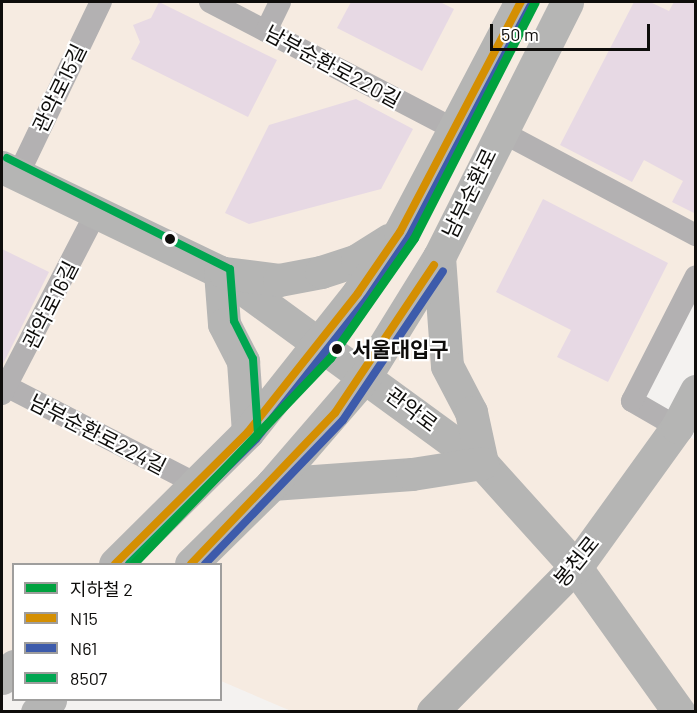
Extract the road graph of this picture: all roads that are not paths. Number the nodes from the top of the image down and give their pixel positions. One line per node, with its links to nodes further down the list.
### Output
1 (101, 2): 9 (street, 관악로15길)
2 (210, 2): 6 (street, 남부순환로220길)
3 (280, 2): 6 (street)
4 (521, 2): 7 (main road, 남부순환로)
5 (567, 2): 8 (main road, 남부순환로)
6 (266, 30): 7 (street, 남부순환로220길)
7 (456, 130): 11 (main road, 남부순환로)
8 (500, 131): 12 (street); 13 (main road, 남부순환로)
9 (10, 171): 10 (main road, 관악로)
10 (96, 213): 14 (main road, 관악로); 18 (street, 관악로16길)
11 (400, 232): 14 (main road); 16 (main road, 남부순환로)
12 (696, 235)
13 (439, 257): 17 (main road, 남부순환로); 22 (main road)
14 (220, 272): 16 (main road, 관악로); 21 (main road)
15 (696, 276): 20 (street)
16 (320, 343): 17 (main road, 관악로); 21 (main road, 남부순환로)
17 (366, 375): 22 (main road, 관악로); 24 (main road, 남부순환로)
18 (4, 389): 23 (street, 남부순환로224길)
19 (696, 392): 20 (main road, 봉천로)
20 (677, 427): 27 (main road, 봉천로)
21 (248, 432): 23 (main road, 남부순환로)
22 (482, 463): 24 (main road); 27 (main road, 관악로)
23 (195, 483): 25 (main road, 남부순환로)
24 (272, 484): 26 (main road, 남부순환로)
25 (116, 563)
26 (192, 563)
27 (576, 567): 28 (main road, 봉천로); 29 (main road, 관악로)
28 (433, 711)
29 (679, 711)

